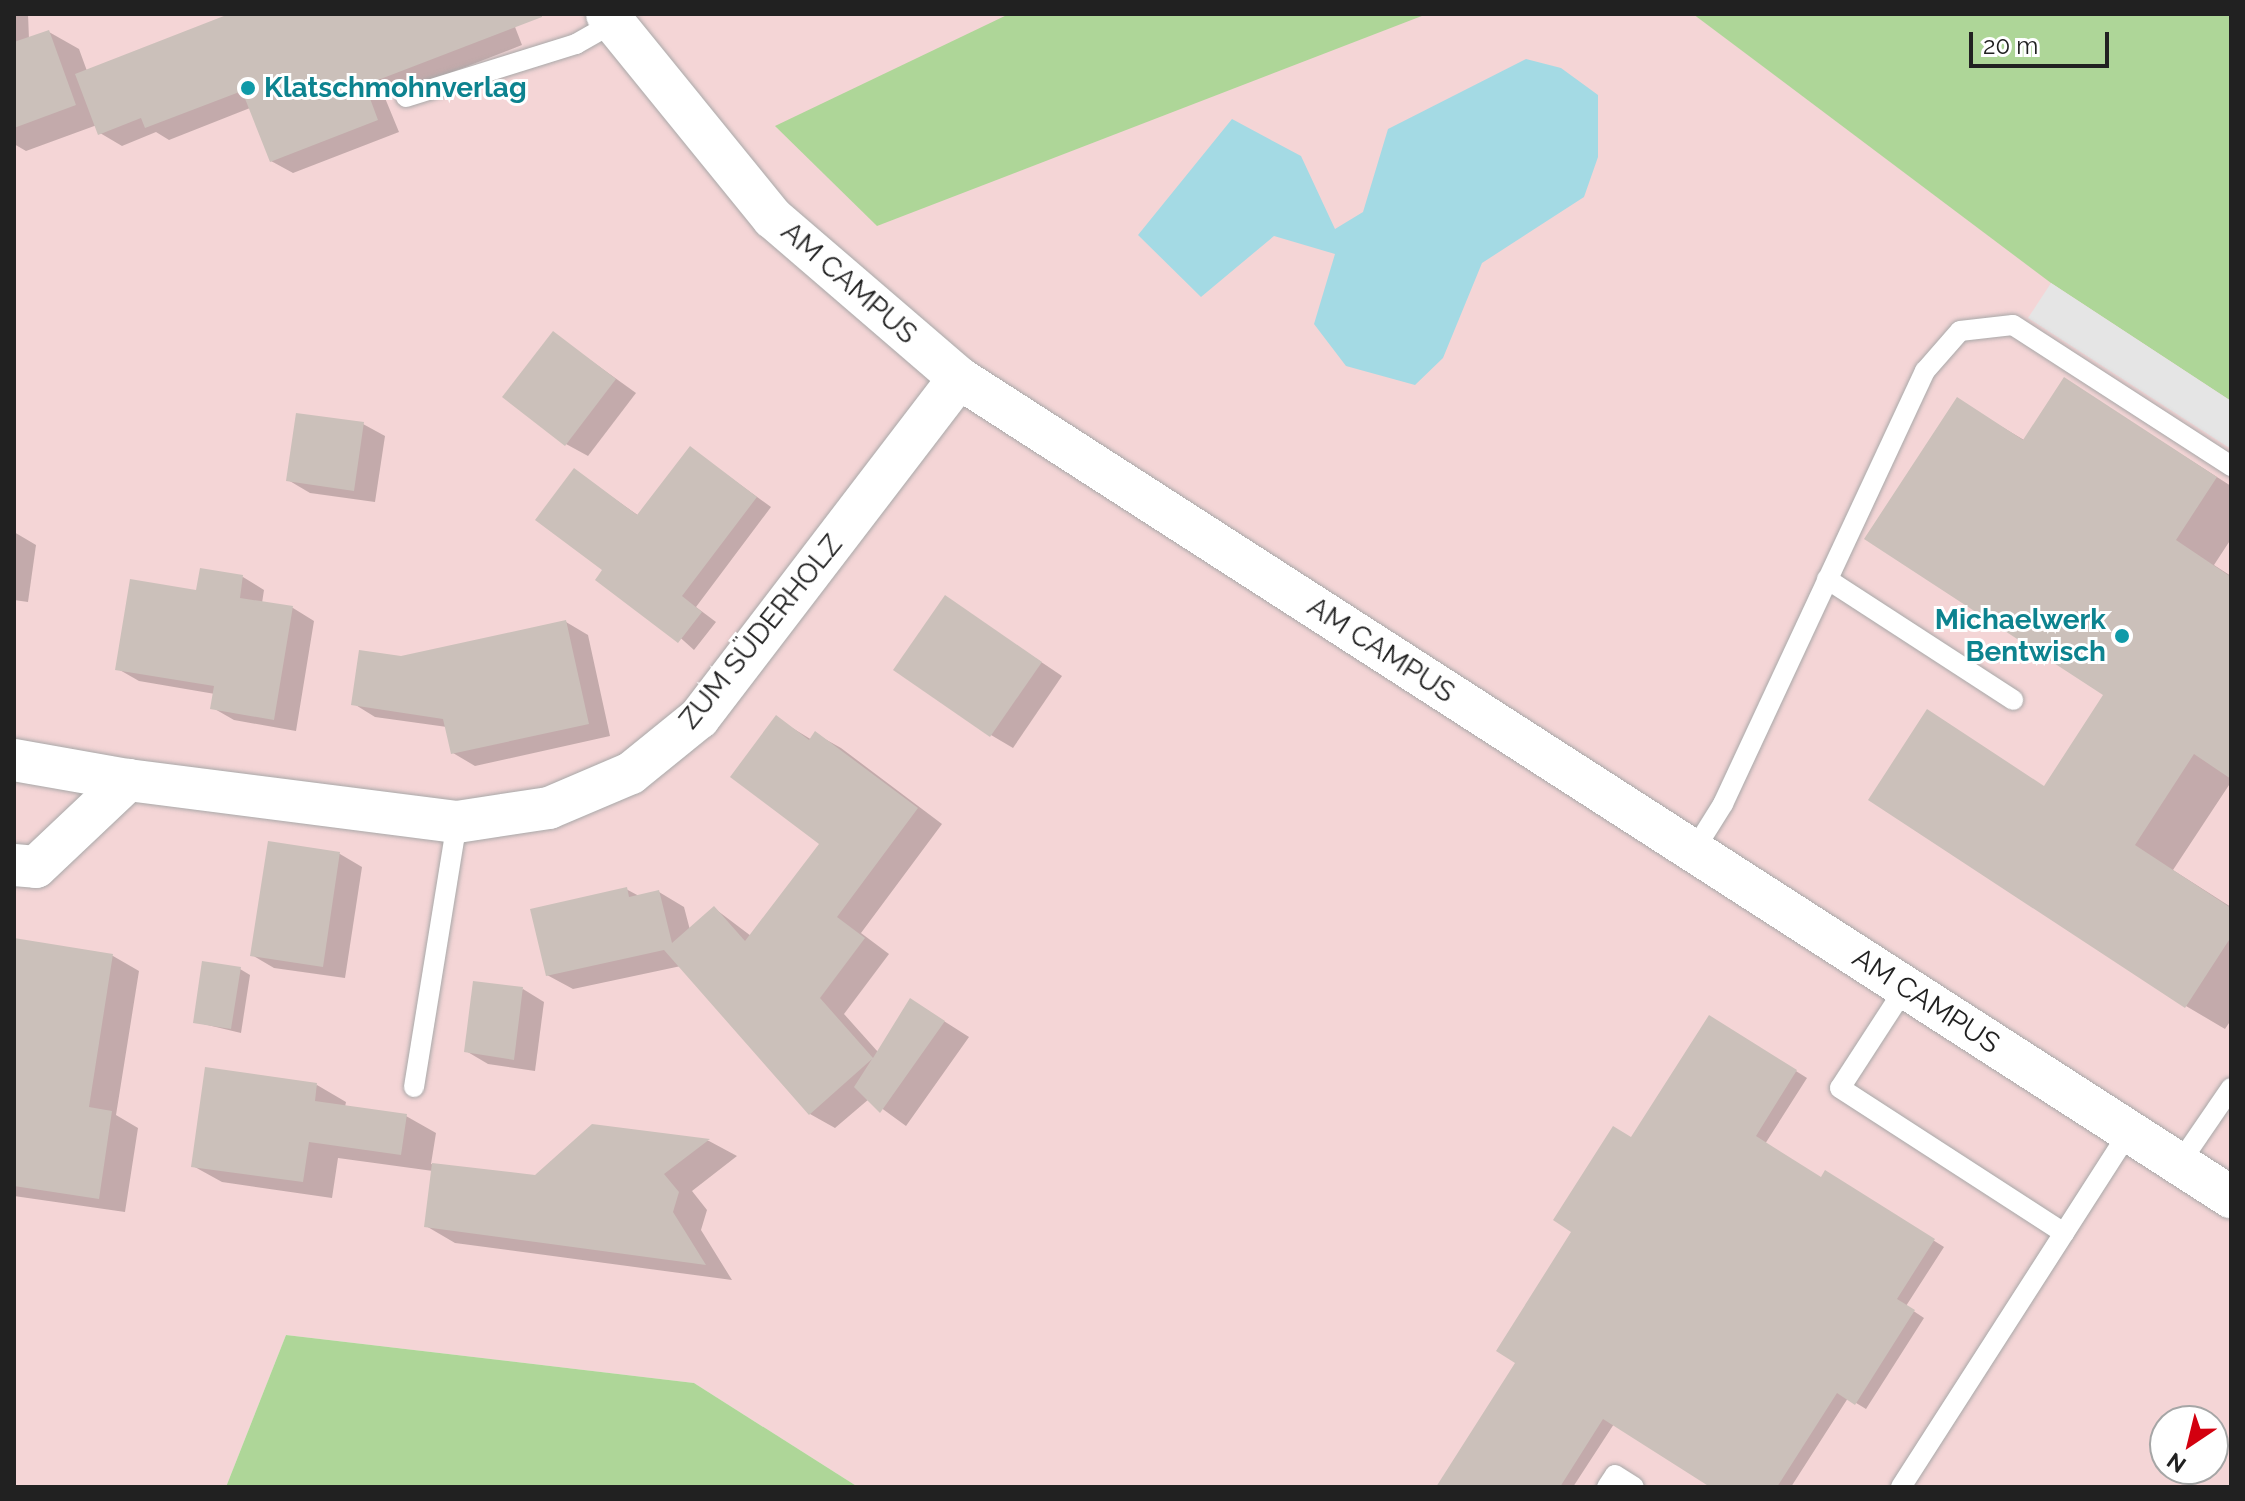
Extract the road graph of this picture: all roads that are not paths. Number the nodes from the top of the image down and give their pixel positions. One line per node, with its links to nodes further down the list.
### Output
1 (610, 19): 2 (lane); 3 (street, AM CAMPUS)
2 (406, 97)
3 (959, 378): 9 (street, ZUM SÜDERHOLZ); 10 (street, AM CAMPUS)
4 (2231, 466): 5 (lane)
5 (1827, 579): 6 (lane); 10 (lane)
6 (2013, 700)
7 (14, 760): 8 (street, ZUM SÜDERHOLZ)
8 (128, 780): 9 (street, ZUM SÜDERHOLZ); 11 (street)
9 (457, 822): 13 (lane)
10 (1693, 852): 12 (street, AM CAMPUS)
11 (14, 865)
12 (1905, 988): 15 (street, AM CAMPUS); 18 (lane)
13 (414, 1087)
14 (2231, 1088): 16 (lane)
15 (2129, 1132): 16 (street, AM CAMPUS); 18 (lane)
16 (2179, 1164): 17 (street, AM CAMPUS)
17 (2231, 1197)
18 (2064, 1233): 21 (lane)
19 (1607, 1487): 20 (lane)
20 (1634, 1487)
21 (1901, 1487)

